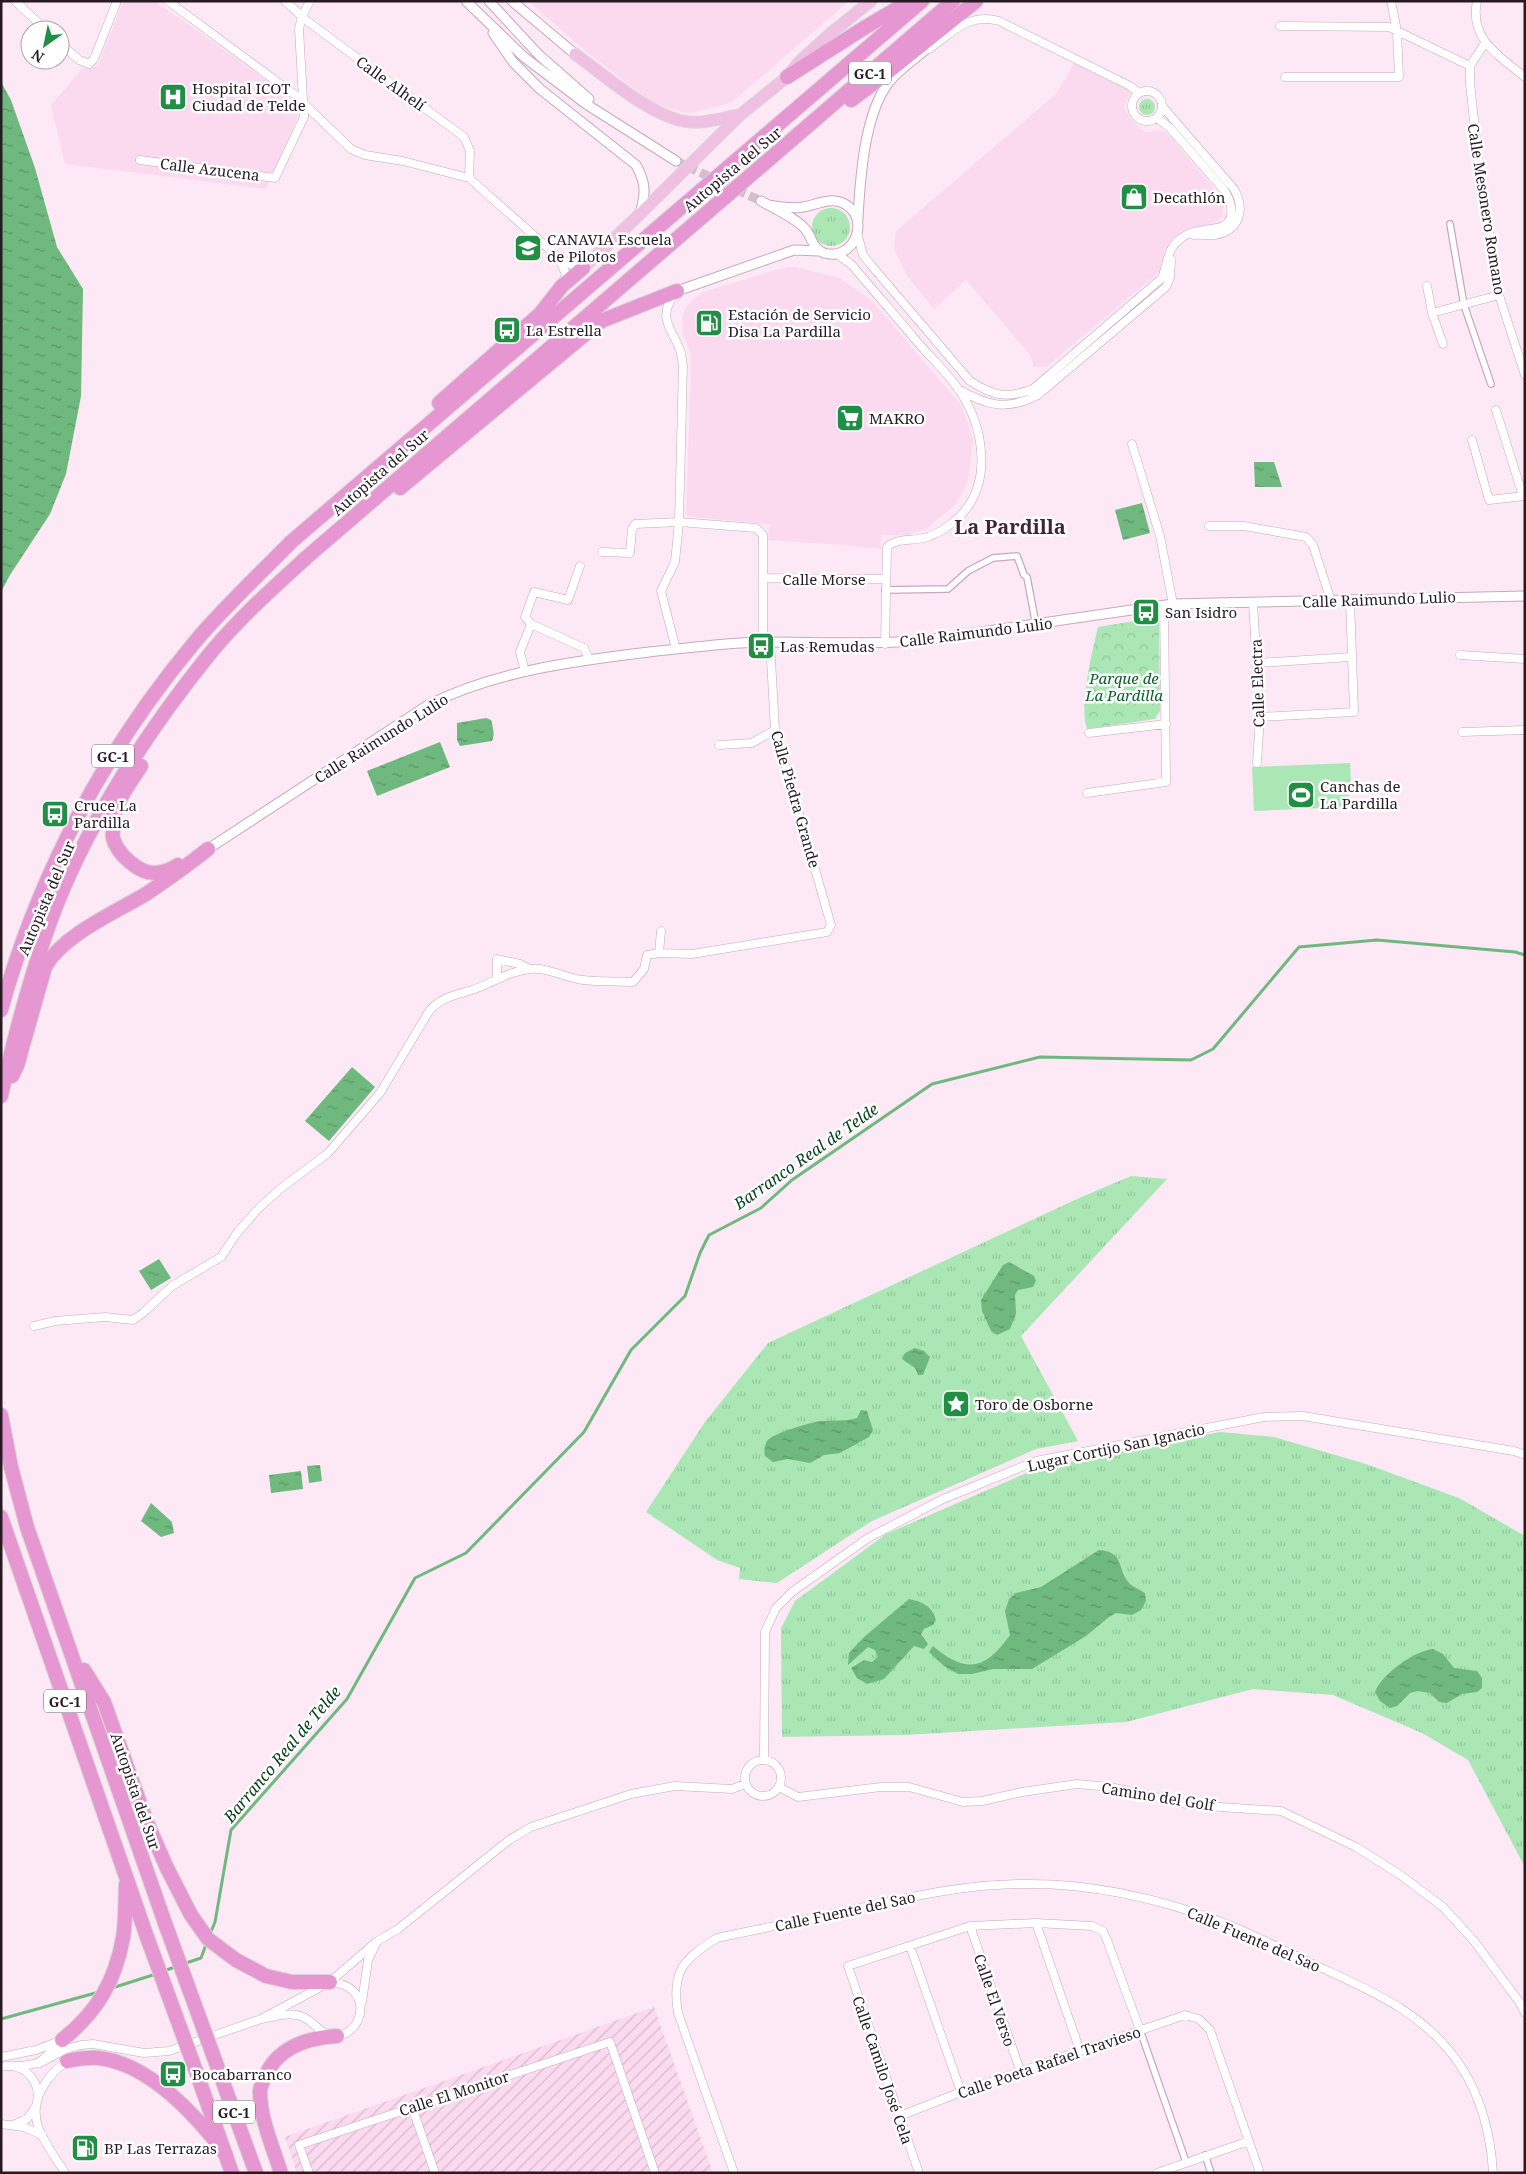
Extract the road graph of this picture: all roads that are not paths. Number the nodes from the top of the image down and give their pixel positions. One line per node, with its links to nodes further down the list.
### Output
1 (15, 1): 18 (street)
2 (117, 1): 23 (street)
3 (168, 1): 31 (street)
4 (285, 1): 17 (street, Calle Alhelí)
5 (310, 1): 17 (street, Calle Azucena)
6 (466, 1): 19 (street)
7 (489, 1): 35 (street)
8 (512, 1): 24 (street)
9 (871, 1): 27 (main road)
10 (910, 1): 27 (highway)
11 (922, 1): 64 (highway, Autopista del Sur / GC-1)
12 (953, 1): 36 (highway, Autopista del Sur / GC-1)
13 (976, 1): 36 (highway)
14 (980, 1): 25 (street)
15 (1391, 1): 21 (street)
16 (1477, 1): 22 (street)
17 (302, 16): 31 (street, Calle Azucena); 39 (street, Calle Alhelí)
18 (35, 20)
19 (485, 20): 35 (street); 40 (street)
20 (1280, 26): 21 (street)
21 (1398, 31): 26 (street); 28 (street)
22 (1486, 43): 26 (street); 29 (street)
23 (70, 52)
24 (575, 54): 33 (main road)
25 (918, 56): 30 (street); 41 (street)
26 (1470, 66): 51 (street, Calle Mesonero Romano)
27 (787, 77): 33 (main road)
28 (1286, 77)
29 (1525, 77)
30 (1139, 94): 32 (street); 34 (street)
31 (304, 105): 37 (street, Calle Azucena); 39 (street)
32 (1162, 106): 34 (street); 57 (street)
33 (740, 115): 40 (main road)
34 (1157, 118): 43 (street)
35 (628, 131): 38 (street)
36 (786, 145): 66 (highway, Autopista del Sur / GC-1)
37 (140, 160)
38 (676, 161)
39 (469, 178): 46 (street)
40 (640, 215): 47 (main road)
41 (858, 219): 43 (street); 44 (street)
42 (1450, 224): 52 (street)
43 (858, 236): 45 (street)
44 (819, 251): 45 (street); 50 (street)
45 (837, 254): 57 (street)
46 (556, 255): 47 (street); 48 (street)
47 (583, 268): 48 (highway)
48 (562, 286): 64 (highway)
49 (1427, 286): 53 (street)
50 (677, 291): 62 (street); 66 (highway)
51 (1499, 295): 52 (street); 55 (street, Calle Mesonero Romano)
52 (1464, 305): 53 (street); 56 (street)
53 (1432, 313): 54 (street)
54 (1442, 344)
55 (1525, 375)
56 (1490, 384)
57 (958, 389): 69 (street)
58 (1496, 410): 61 (street)
59 (1472, 440): 61 (street)
60 (1132, 444): 75 (street)
61 (1524, 496)
62 (679, 522): 65 (street); 68 (street, Calle Piedra Grande); 80 (street)
63 (1210, 526): 73 (street)
64 (291, 542): 102 (highway, Autopista del Sur / GC-1)
65 (602, 552)
66 (307, 557): 92 (highway, Autopista del Sur / GC-1)
67 (580, 566): 76 (street)
68 (763, 578): 69 (street, Calle Morse); 78 (street, Calle Piedra Grande)
69 (885, 579): 70 (street)
70 (885, 590): 77 (street); 79 (street)
71 (1525, 596): 72 (street, Calle Raimundo Lulio)
72 (1350, 600): 73 (street, Calle Raimundo Lulio); 82 (street)
73 (1331, 601): 74 (street, Calle Raimundo Lulio)
74 (1253, 603): 75 (street, Calle Raimundo Lulio); 85 (street, Calle Electra)
75 (1168, 604): 77 (street, Calle Raimundo Lulio); 88 (street)
76 (531, 624): 83 (street); 86 (street)
77 (1036, 625): 79 (street, Calle Raimundo Lulio)
78 (766, 642): 79 (street, Calle Raimundo Lulio); 80 (street, Calle Raimundo Lulio); 89 (street, Calle Piedra Grande)
79 (885, 644)
80 (676, 649): 83 (street, Calle Raimundo Lulio)
81 (1460, 655): 84 (street)
82 (1352, 657): 85 (street); 87 (street)
83 (589, 659): 86 (street, Calle Raimundo Lulio)
84 (1525, 659)
85 (1256, 663): 87 (street, Calle Electra)
86 (525, 672): 97 (street, Calle Raimundo Lulio)
87 (1260, 717): 95 (street, Calle Electra)
88 (1166, 724): 93 (street); 96 (street)
89 (775, 730): 94 (street); 99 (street, Calle Piedra Grande)
90 (1525, 730): 91 (street)
91 (1462, 732)
92 (152, 733): 97 (highway); 103 (highway, Autopista del Sur / GC-1)
93 (1089, 734)
94 (719, 746)
95 (1257, 763)
96 (1087, 793)
97 (208, 849): 103 (highway)
98 (661, 931): 99 (street)
99 (659, 953): 100 (street)
100 (530, 969): 101 (street); 101 (street)
101 (497, 978): 104 (street)
102 (1, 1010)
103 (1, 1096)
104 (34, 1326)
105 (1, 1415): 108 (highway, Autopista del Sur / GC-1)
106 (1525, 1455): 109 (street, Lugar Cortijo San Ignacio)
107 (2, 1521): 112 (highway, GC-1)
108 (70, 1649): 117 (highway); 146 (highway, Autopista del Sur / GC-1, bridge)
109 (764, 1760): 110 (street); 111 (street)
110 (745, 1784): 111 (street); 115 (street)
111 (779, 1787): 119 (street, Camino del Golf)
112 (126, 1878): 122 (highway); 140 (highway, GC-1, bridge)
113 (1036, 1923): 114 (street); 121 (street); 125 (street)
114 (970, 1926): 116 (street); 131 (street, Calle El Verso)
115 (376, 1942): 117 (street); 118 (street)
116 (910, 1946): 132 (street); 135 (street, Calle Camilo José Cela)
117 (330, 1982): 118 (street); 120 (street)
118 (361, 2008): 123 (street)
119 (1525, 2013)
120 (261, 2019): 123 (street); 124 (street)
121 (1140, 2030): 125 (street, Calle Poeta Rafael Travieso); 139 (street, Calle Poeta Rafael Travieso); 142 (street)
122 (67, 2036): 126 (street); 128 (street)
123 (337, 2036): 147 (highway)
124 (108, 2047): 127 (street); 128 (street)
125 (1080, 2051): 131 (street, Calle Poeta Rafael Travieso)
126 (1, 2057)
127 (67, 2061): 133 (street); 140 (highway)
128 (40, 2063): 129 (street)
129 (15, 2066): 130 (street); 133 (street)
130 (1, 2067)
131 (1021, 2073): 132 (street, Calle Poeta Rafael Travieso)
132 (961, 2092): 135 (street, Calle Poeta Rafael Travieso)
133 (38, 2101): 137 (street); 138 (street)
134 (412, 2107): 148 (street, Calle El Monitor); 149 (street); 150 (street, Calle El Monitor)
135 (900, 2116): 152 (street, Calle Camilo José Cela)
136 (1, 2124): 137 (street)
137 (11, 2125): 138 (street)
138 (42, 2135): 144 (street)
139 (1249, 2141): 141 (street); 155 (street)
140 (226, 2155): 145 (highway, GC-1)
141 (1205, 2155): 142 (street); 154 (street)
142 (1186, 2162): 143 (street)
143 (1169, 2171): 153 (street)
144 (65, 2173)
145 (232, 2173)
146 (256, 2173)
147 (281, 2173)
148 (309, 2173)
149 (435, 2173)
150 (655, 2173)
151 (734, 2173): 156 (street, Calle Fuente del Sao)
152 (919, 2173)
153 (1156, 2173)
154 (1211, 2173)
155 (1260, 2173)
156 (1493, 2173)

